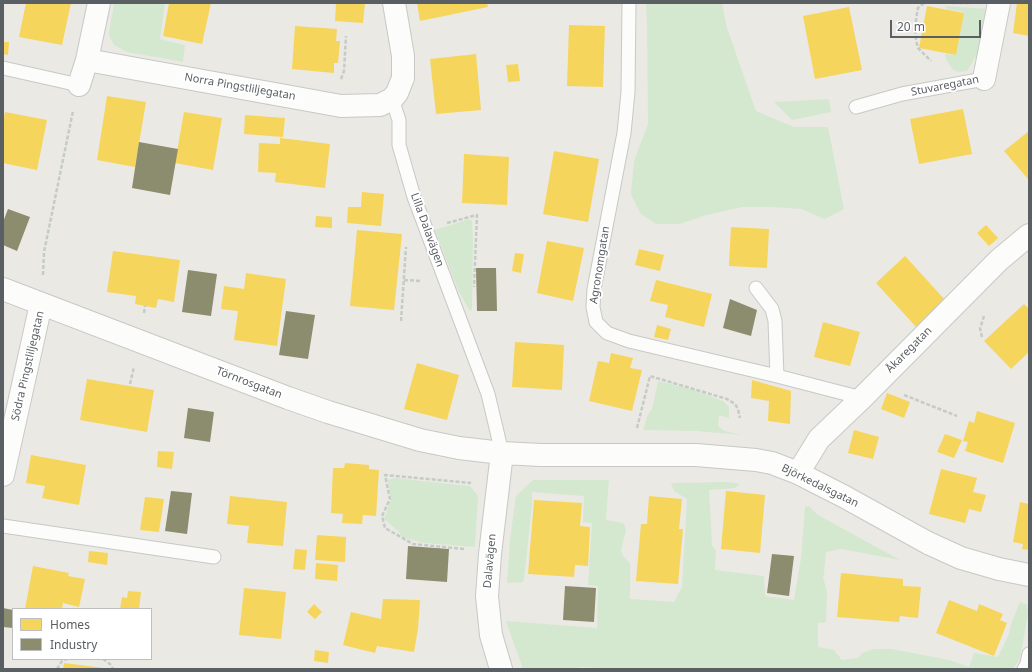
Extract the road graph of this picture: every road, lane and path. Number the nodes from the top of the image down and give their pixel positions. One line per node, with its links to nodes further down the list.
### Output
1 (99, 3): 7 (street)
2 (394, 3): 12 (street)
3 (629, 3): 24 (lane, Agronomgatan)
4 (924, 3): 8 (path)
5 (999, 3): 10 (street, Stuvaregatan)
6 (346, 36): 13 (path)
7 (87, 60): 11 (street); 13 (street, Norra Pingstliljegatan)
8 (931, 61)
9 (3, 68): 11 (lane)
10 (984, 79): 14 (lane, Stuvaregatan)
11 (79, 85): 21 (path)
12 (392, 99): 13 (street, Norra Pingstliljegatan); 15 (lane, Lilla Dalavägen)
13 (331, 104)
14 (856, 107)
15 (426, 230): 20 (path); 30 (lane, Lilla Dalavägen)
16 (1029, 235): 26 (street, Åkaregatan)
17 (406, 247): 22 (path)
18 (756, 288): 24 (lane)
19 (3, 289): 21 (street, Törnrosgatan)
20 (474, 293)
21 (41, 304): 30 (street, Törnrosgatan); 32 (street, Södra Pingstliljegatan)
22 (402, 321)
23 (135, 361): 25 (path)
24 (777, 376): 26 (lane, Agronomgatan)
25 (130, 384)
26 (869, 391): 28 (path); 31 (street, Åkaregatan)
27 (642, 405): 29 (path)
28 (957, 416)
29 (740, 418)
30 (502, 453): 31 (street, Björkedalsgatan); 43 (street, Dalavägen)
31 (798, 473): 37 (street, Björkedalsgatan)
32 (3, 475)
33 (475, 484): 35 (path)
34 (3, 526): 36 (lane)
35 (464, 549)
36 (214, 558)
37 (1029, 575)
38 (1029, 654): 44 (lane)
39 (64, 660): 41 (path)
40 (104, 660): 42 (path)
41 (57, 669)
42 (112, 669)
43 (501, 669)
44 (1024, 669)

